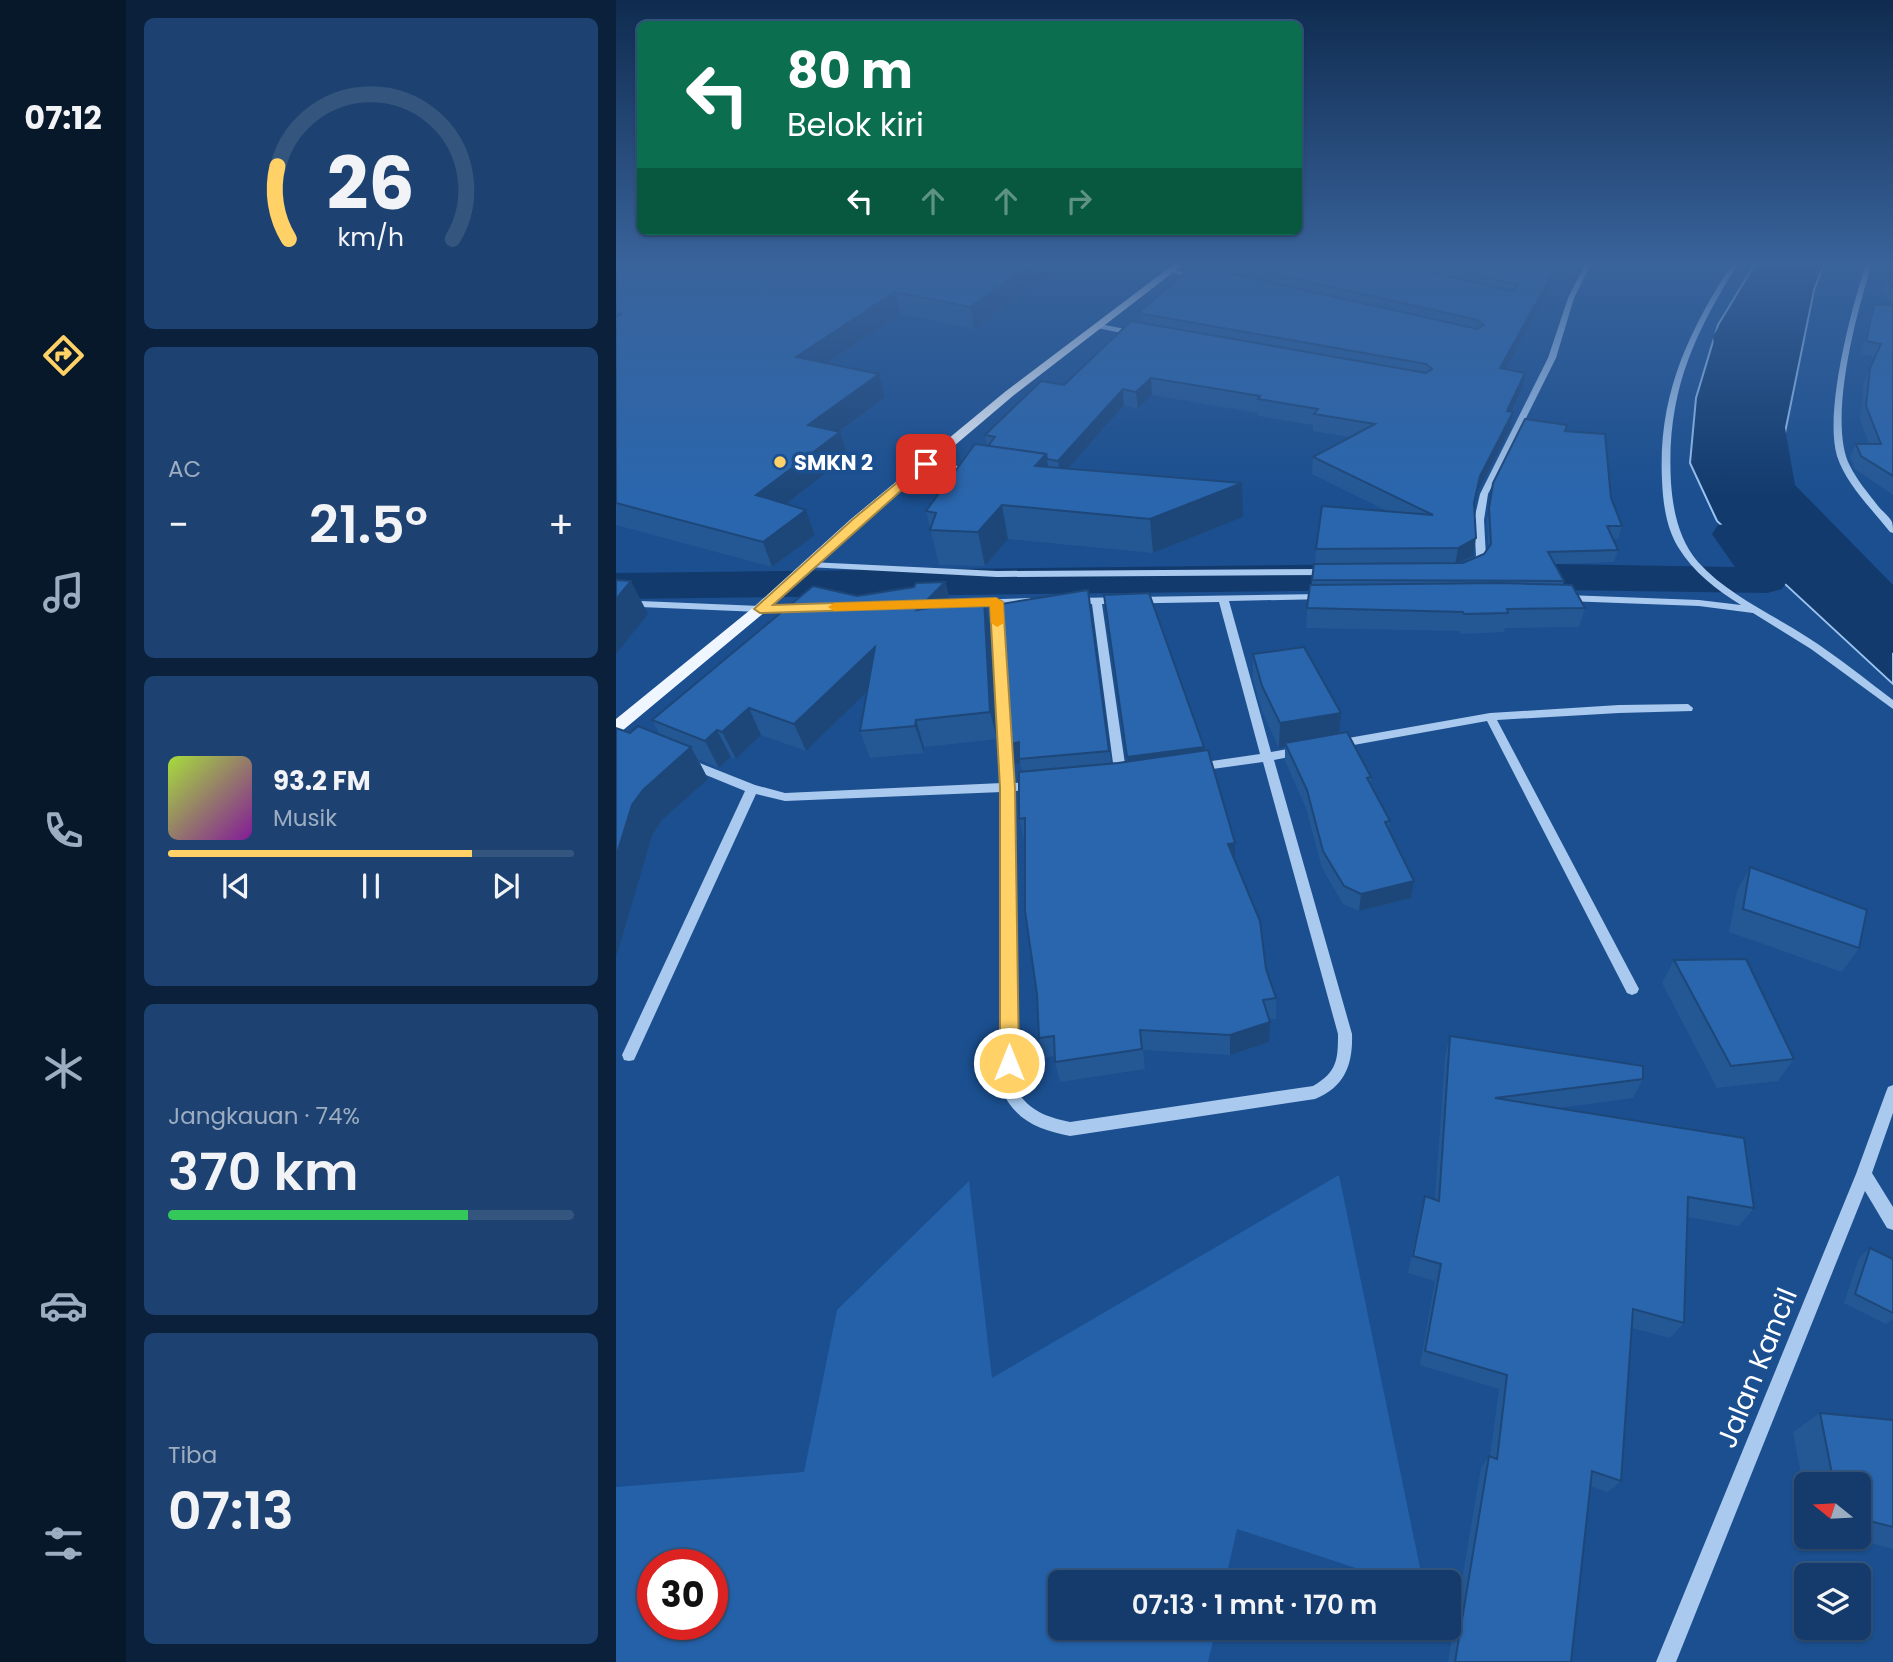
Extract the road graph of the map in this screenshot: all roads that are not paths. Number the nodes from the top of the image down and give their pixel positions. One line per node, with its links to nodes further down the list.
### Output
1 (1079, 342): 5 (main road)
2 (1557, 342): 10 (street)
3 (1691, 342): 8 (street)
4 (1849, 342): 7 (street)
5 (926, 464): 6 (street); 9 (main road)
6 (979, 472)
7 (1893, 530)
8 (1698, 566): 23 (street)
9 (805, 569): 11 (street); 20 (main road)
10 (1458, 571)
11 (1340, 572)
12 (1334, 597): 13 (street)
13 (1223, 598): 17 (street); 30 (street)
14 (1553, 598): 23 (street)
15 (1048, 600): 18 (street)
16 (1061, 600): 17 (street)
17 (1097, 601): 33 (street)
18 (996, 602): 21 (street); 35 (street)
19 (616, 603): 20 (street)
20 (766, 604): 22 (street); 27 (main road)
21 (930, 604)
22 (812, 608)
23 (1754, 610): 24 (street)
24 (1893, 705)
25 (1688, 708): 26 (street)
26 (1490, 717): 30 (street); 37 (street)
27 (616, 727)
28 (616, 734): 29 (street)
29 (628, 739)
30 (1267, 757): 32 (street); 35 (street)
31 (678, 759): 36 (street)
32 (1187, 768)
33 (1134, 776)
34 (1045, 785): 35 (street)
35 (1008, 788): 36 (street)
36 (752, 789): 38 (street)
37 (1632, 989)
38 (628, 1055)
39 (1893, 1092): 40 (street, Jalan Kancil)
40 (1864, 1174): 41 (street); 42 (street, Jalan Kancil)
41 (1893, 1222)
42 (1666, 1662)

